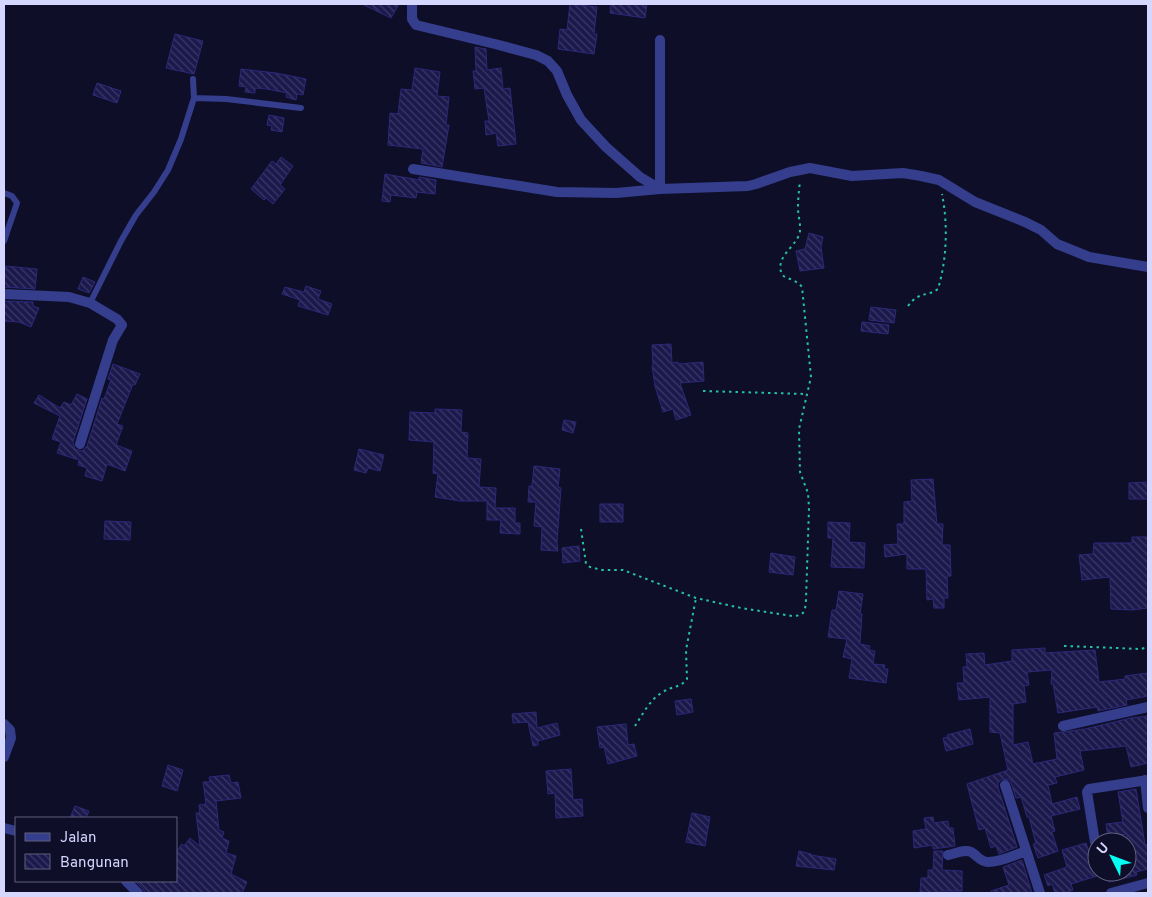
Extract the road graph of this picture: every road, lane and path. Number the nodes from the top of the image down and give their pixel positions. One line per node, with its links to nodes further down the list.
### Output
1 (412, 4): 9 (street)
2 (660, 40): 9 (street)
3 (193, 79): 4 (lane)
4 (194, 98): 5 (lane); 14 (lane)
5 (301, 108)
6 (413, 169): 9 (street)
7 (801, 169): 8 (street); 9 (street); 17 (path)
8 (939, 180): 12 (street); 15 (path)
9 (660, 189)
10 (4, 193): 11 (lane)
11 (4, 241)
12 (1148, 267)
13 (4, 294): 14 (street)
14 (90, 303): 18 (street)
15 (908, 306)
16 (703, 391): 17 (path)
17 (806, 394): 20 (path)
18 (80, 444)
19 (581, 529): 20 (path)
20 (696, 598): 25 (path)
21 (1064, 646): 22 (path)
22 (1148, 648)
23 (1148, 707): 26 (street)
24 (4, 724): 27 (street)
25 (635, 726)
26 (1062, 726)
27 (4, 758)
28 (1146, 780): 30 (street); 31 (street)
29 (1005, 785): 32 (street)
30 (1148, 808)
31 (1093, 832)
32 (1026, 851): 33 (street); 37 (street)
33 (948, 855)
34 (127, 882): 36 (street)
35 (1148, 883): 38 (street)
36 (138, 893)
37 (1040, 893)
38 (1111, 893)

